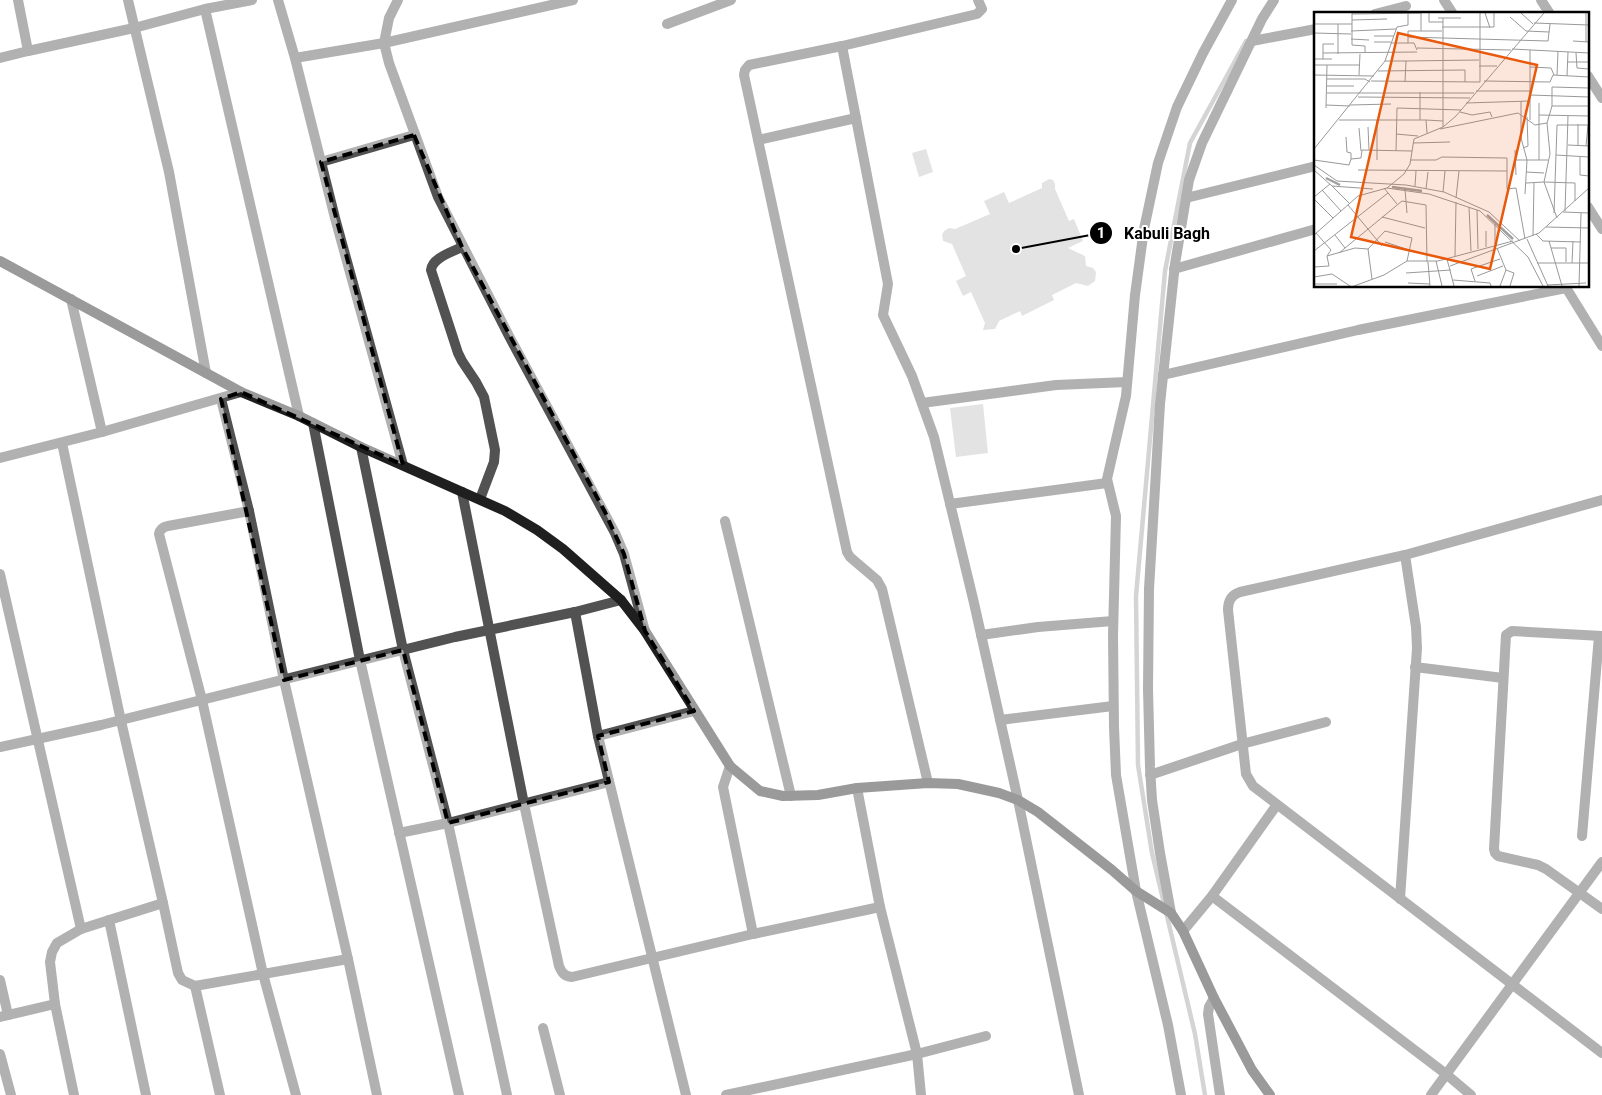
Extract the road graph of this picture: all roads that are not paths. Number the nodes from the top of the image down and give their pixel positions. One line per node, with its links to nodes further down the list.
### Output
1 (18, 0): 25 (street)
2 (128, 0): 20 (street)
3 (252, 0): 13 (street)
4 (278, 0): 27 (street)
5 (398, 0): 23 (street)
6 (572, 0): 23 (street)
7 (731, 0): 19 (street)
8 (978, 0): 24 (street)
9 (1232, 0): 48 (street)
10 (1274, 0): 22 (street)
11 (1444, 0): 17 (street)
12 (1541, 0): 18 (street)
13 (236, 2): 15 (street)
14 (1407, 7): 16 (street)
15 (205, 9): 20 (street); 52 (street)
16 (1384, 12)
17 (1453, 12)
18 (1549, 12)
19 (667, 24)
20 (134, 28): 25 (street); 46 (street)
21 (1314, 29): 22 (street)
22 (1252, 41): 35 (street)
23 (384, 43): 27 (street); 31 (street)
24 (842, 46): 30 (street); 32 (street)
25 (28, 51): 26 (street)
26 (0, 58)
27 (295, 58): 33 (street)
28 (1590, 79): 29 (street)
29 (1602, 98)
30 (856, 118): 32 (street); 51 (street)
31 (414, 135): 33 (street); 39 (street)
32 (758, 140): 93 (street)
33 (321, 162): 58 (street)
34 (1314, 166): 35 (street)
35 (1186, 198): 41 (street)
36 (1590, 210): 37 (street)
37 (1602, 229)
38 (1314, 230): 41 (street)
39 (462, 247): 61 (street); 72 (street)
40 (0, 261): 44 (street)
41 (1174, 269): 47 (street)
42 (1561, 288): 47 (street)
43 (1567, 288): 45 (street)
44 (71, 299): 46 (street); 54 (street)
45 (1601, 342)
46 (206, 373): 49 (street)
47 (1163, 375): 91 (street)
48 (1127, 382): 51 (street); 59 (street)
49 (241, 392): 50 (street); 52 (street)
50 (222, 399): 54 (street); 64 (street)
51 (922, 403): 63 (street)
52 (299, 416): 53 (street)
53 (313, 423): 56 (street); 76 (street)
54 (102, 432): 55 (street)
55 (62, 442): 57 (street); 84 (street)
56 (361, 447): 58 (street); 75 (street)
57 (0, 458)
58 (403, 464): 60 (street)
59 (1107, 483): 63 (street); 70 (street)
60 (462, 492): 61 (street); 71 (street)
61 (480, 500): 68 (street)
62 (1602, 500): 66 (street)
63 (950, 504): 73 (street)
64 (249, 511): 79 (street); 80 (street)
65 (725, 522): 95 (street)
66 (1405, 555): 77 (street); 88 (street)
67 (0, 574): 87 (street)
68 (621, 600): 69 (street); 72 (street)
69 (575, 612): 71 (street); 86 (street)
70 (1113, 622): 73 (street); 81 (street)
71 (490, 629): 75 (street); 97 (street)
72 (645, 630): 82 (street)
73 (981, 635): 83 (street)
74 (1601, 636): 78 (street); 101 (street)
75 (403, 650): 76 (street); 99 (street)
76 (360, 660): 79 (street); 100 (street)
77 (1415, 667): 78 (street); 106 (street)
78 (1503, 678): 104 (street)
79 (284, 680): 80 (street); 115 (street)
80 (202, 700): 84 (street); 117 (street)
81 (1113, 706): 83 (street); 103 (street)
82 (694, 711): 86 (street); 90 (street)
83 (1000, 720): 96 (street)
84 (121, 721): 87 (street); 107 (street)
85 (1326, 722): 88 (street)
86 (598, 736): 92 (street)
87 (36, 739): 89 (street); 112 (street)
88 (1242, 744): 91 (street); 98 (street)
89 (0, 747)
90 (730, 766): 95 (street); 114 (street)
91 (1150, 775): 110 (street)
92 (609, 782): 97 (street); 116 (street)
93 (928, 783): 94 (street); 96 (street)
94 (858, 788): 95 (street); 108 (street)
95 (791, 796)
96 (1018, 800): 103 (street); 142 (street)
97 (524, 804): 99 (street); 116 (street)
98 (1276, 806): 105 (street); 106 (street)
99 (448, 823): 100 (street); 137 (street)
100 (399, 833): 136 (street)
101 (1582, 836)
102 (1602, 862): 104 (street)
103 (1140, 893): 110 (street); 143 (street)
104 (1579, 893): 109 (street); 119 (street)
105 (1212, 896): 113 (street); 129 (street)
106 (1400, 899): 119 (street)
107 (164, 903): 111 (street); 120 (street)
108 (880, 908): 114 (street); 128 (street)
109 (1602, 909)
110 (1169, 912): 113 (street)
111 (109, 920): 112 (street); 132 (street)
112 (81, 930): 122 (street)
113 (1182, 931): 121 (street)
114 (752, 934): 116 (street)
115 (348, 959): 117 (street); 135 (street)
116 (652, 959): 139 (street)
117 (263, 974): 120 (street); 134 (street)
118 (0, 980): 123 (street)
119 (1512, 983): 126 (street); 129 (street)
120 (195, 986): 133 (street)
121 (1214, 998): 144 (street); 145 (street)
122 (55, 1004): 123 (street); 131 (street)
123 (4, 1016)
124 (544, 1028): 138 (street)
125 (986, 1036): 128 (street)
126 (1602, 1053)
127 (0, 1054): 130 (street)
128 (916, 1054): 140 (street); 141 (street)
129 (1446, 1074): 146 (street); 147 (street)
130 (11, 1095)
131 (74, 1095)
132 (146, 1095)
133 (220, 1095)
134 (296, 1095)
135 (377, 1095)
136 (459, 1095)
137 (507, 1095)
138 (560, 1095)
139 (686, 1095)
140 (726, 1095)
141 (922, 1095)
142 (1079, 1095)
143 (1181, 1095)
144 (1220, 1095)
145 (1270, 1095)
146 (1431, 1095)
147 (1471, 1095)

